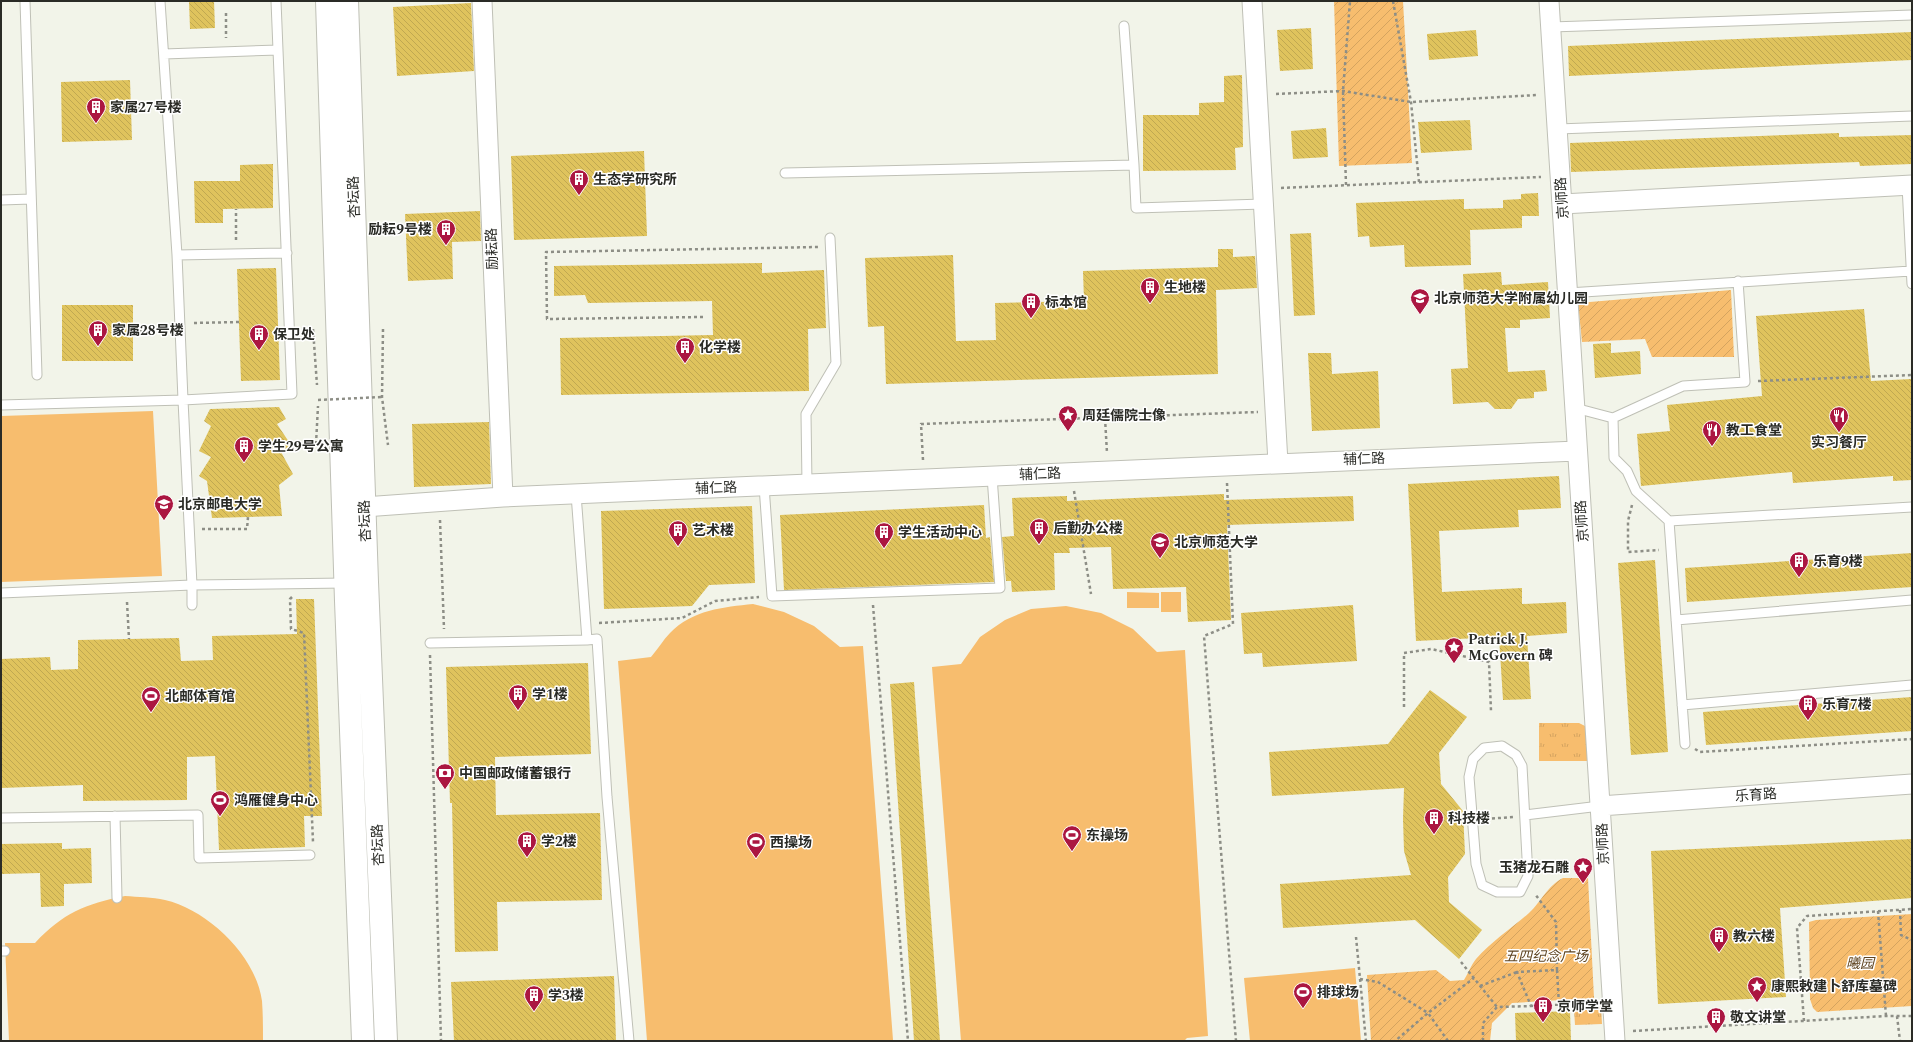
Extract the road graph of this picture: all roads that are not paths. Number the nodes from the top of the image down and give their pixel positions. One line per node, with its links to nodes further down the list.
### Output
1 (25, 1): 20 (lane)
2 (160, 1): 13 (lane)
3 (276, 1): 12 (lane)
4 (327, 1): 44 (street, 杏坛路)
5 (347, 1): 42 (street, 杏坛路)
6 (482, 1): 41 (street, 励耘路)
7 (1252, 1): 19 (street)
8 (1549, 1): 11 (street, 京师路)
9 (1912, 15): 11 (lane)
10 (1124, 26): 16 (lane)
11 (1551, 28): 15 (street, 京师路)
12 (278, 50): 13 (lane); 24 (lane)
13 (164, 54): 25 (lane)
14 (1912, 116): 15 (lane)
15 (1558, 129): 22 (street, 京师路)
16 (1134, 165): 17 (lane); 19 (lane)
17 (785, 173)
18 (1909, 185): 22 (street); 26 (lane)
19 (1263, 196): 36 (street)
20 (31, 199): 21 (lane); 30 (lane)
21 (1, 200)
22 (1562, 204): 29 (street, 京师路)
23 (831, 242): 38 (lane)
24 (287, 253): 25 (lane); 31 (lane)
25 (176, 254): 31 (lane)
26 (1911, 271): 27 (lane); 28 (lane)
27 (1738, 281): 29 (lane); 34 (lane)
28 (1912, 284)
29 (1568, 293): 33 (street, 京师路)
30 (37, 375)
31 (183, 400): 32 (lane); 47 (lane)
32 (1, 404)
33 (1575, 408): 34 (lane); 35 (street, 京师路)
34 (1613, 418): 45 (lane)
35 (1577, 451): 36 (street, 辅仁路); 58 (street, 京师路)
36 (1278, 463): 37 (street, 辅仁路)
37 (992, 476): 38 (street, 辅仁路); 39 (lane)
38 (808, 484): 39 (street, 辅仁路)
39 (764, 486): 40 (street, 辅仁路)
40 (576, 494): 41 (street, 辅仁路); 52 (lane)
41 (503, 497): 42 (street, 辅仁路)
42 (364, 507): 44 (street, 辅仁路); 46 (street, 杏坛路)
43 (1912, 507): 45 (lane)
44 (343, 509): 46 (street, 杏坛路)
45 (1669, 521): 51 (lane)
46 (356, 582): 47 (lane); 65 (street, 杏坛路); 66 (street, 杏坛路)
47 (192, 585): 48 (lane); 50 (lane)
48 (1, 593)
49 (1912, 600): 51 (lane)
50 (192, 605)
51 (1676, 620): 55 (lane)
52 (587, 640): 53 (lane); 67 (lane)
53 (430, 643)
54 (1912, 685): 55 (lane)
55 (1682, 705): 56 (lane)
56 (1685, 744)
57 (1912, 784): 58 (street, 乐育路)
58 (1600, 806): 60 (lane); 64 (street, 京师路)
59 (115, 816): 61 (lane); 62 (lane); 63 (lane)
60 (1525, 816): 60 (lane)
61 (1, 818)
62 (310, 855)
63 (117, 898)
64 (1615, 1037)
65 (363, 1041)
66 (386, 1041)
67 (630, 1041)

